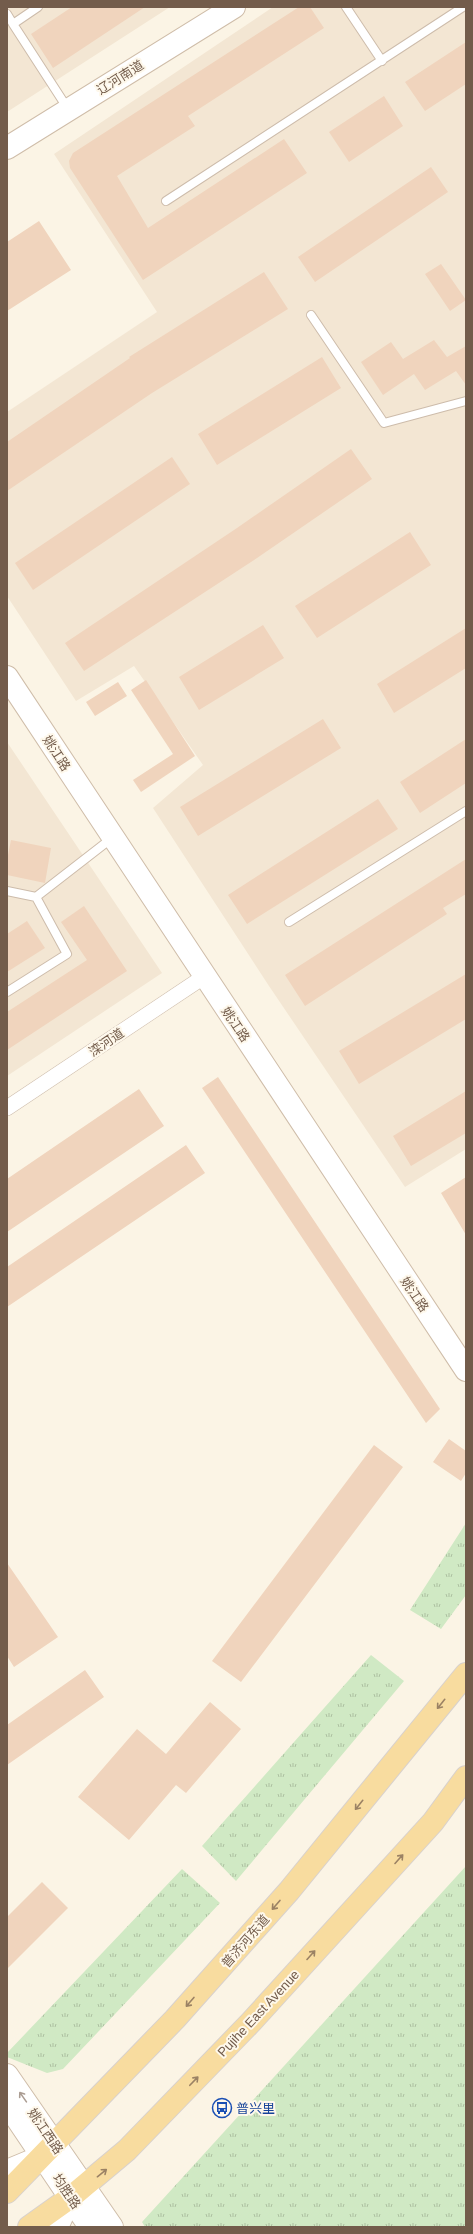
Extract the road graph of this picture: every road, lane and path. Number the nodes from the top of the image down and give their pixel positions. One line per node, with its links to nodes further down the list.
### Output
1 (38, 7): 6 (lane)
2 (234, 7): 8 (street, 辽河南道)
3 (346, 7): 7 (lane)
4 (463, 7): 7 (lane)
5 (7, 14): 6 (lane)
6 (13, 24): 8 (lane)
7 (382, 61): 10 (lane)
8 (68, 109): 9 (street, 辽河南道)
9 (7, 148)
10 (166, 201)
11 (311, 315): 12 (lane)
12 (466, 400)
13 (7, 677): 15 (street, 姚江路)
14 (466, 811): 18 (lane)
15 (113, 838): 17 (lane); 19 (street, 姚江路)
16 (7, 892): 17 (lane)
17 (36, 897): 20 (lane)
18 (289, 922)
19 (205, 976): 21 (street, 滦河道); 22 (street, 姚江路)
20 (7, 992)
21 (7, 1108)
22 (466, 1370)
23 (466, 1674): 27 (main road, 普济河东道, one-way to 27)
24 (466, 1777): 30 (main road, Pujihe East Avenue, one-way to 24)
25 (7, 2075): 27 (street, 姚江西路, one-way to 25)
26 (7, 2104): 27 (street, 姚江西路)
27 (49, 2150): 28 (street); 29 (main road, 普济河东道); 30 (street, 均胜路)
28 (7, 2171)
29 (7, 2192)
30 (77, 2193): 31 (main road, Pujihe East Avenue); 32 (street); 33 (street, 均胜路); 34 (street, 均胜路)
31 (29, 2227)
32 (57, 2227)
33 (90, 2227)
34 (112, 2227)

